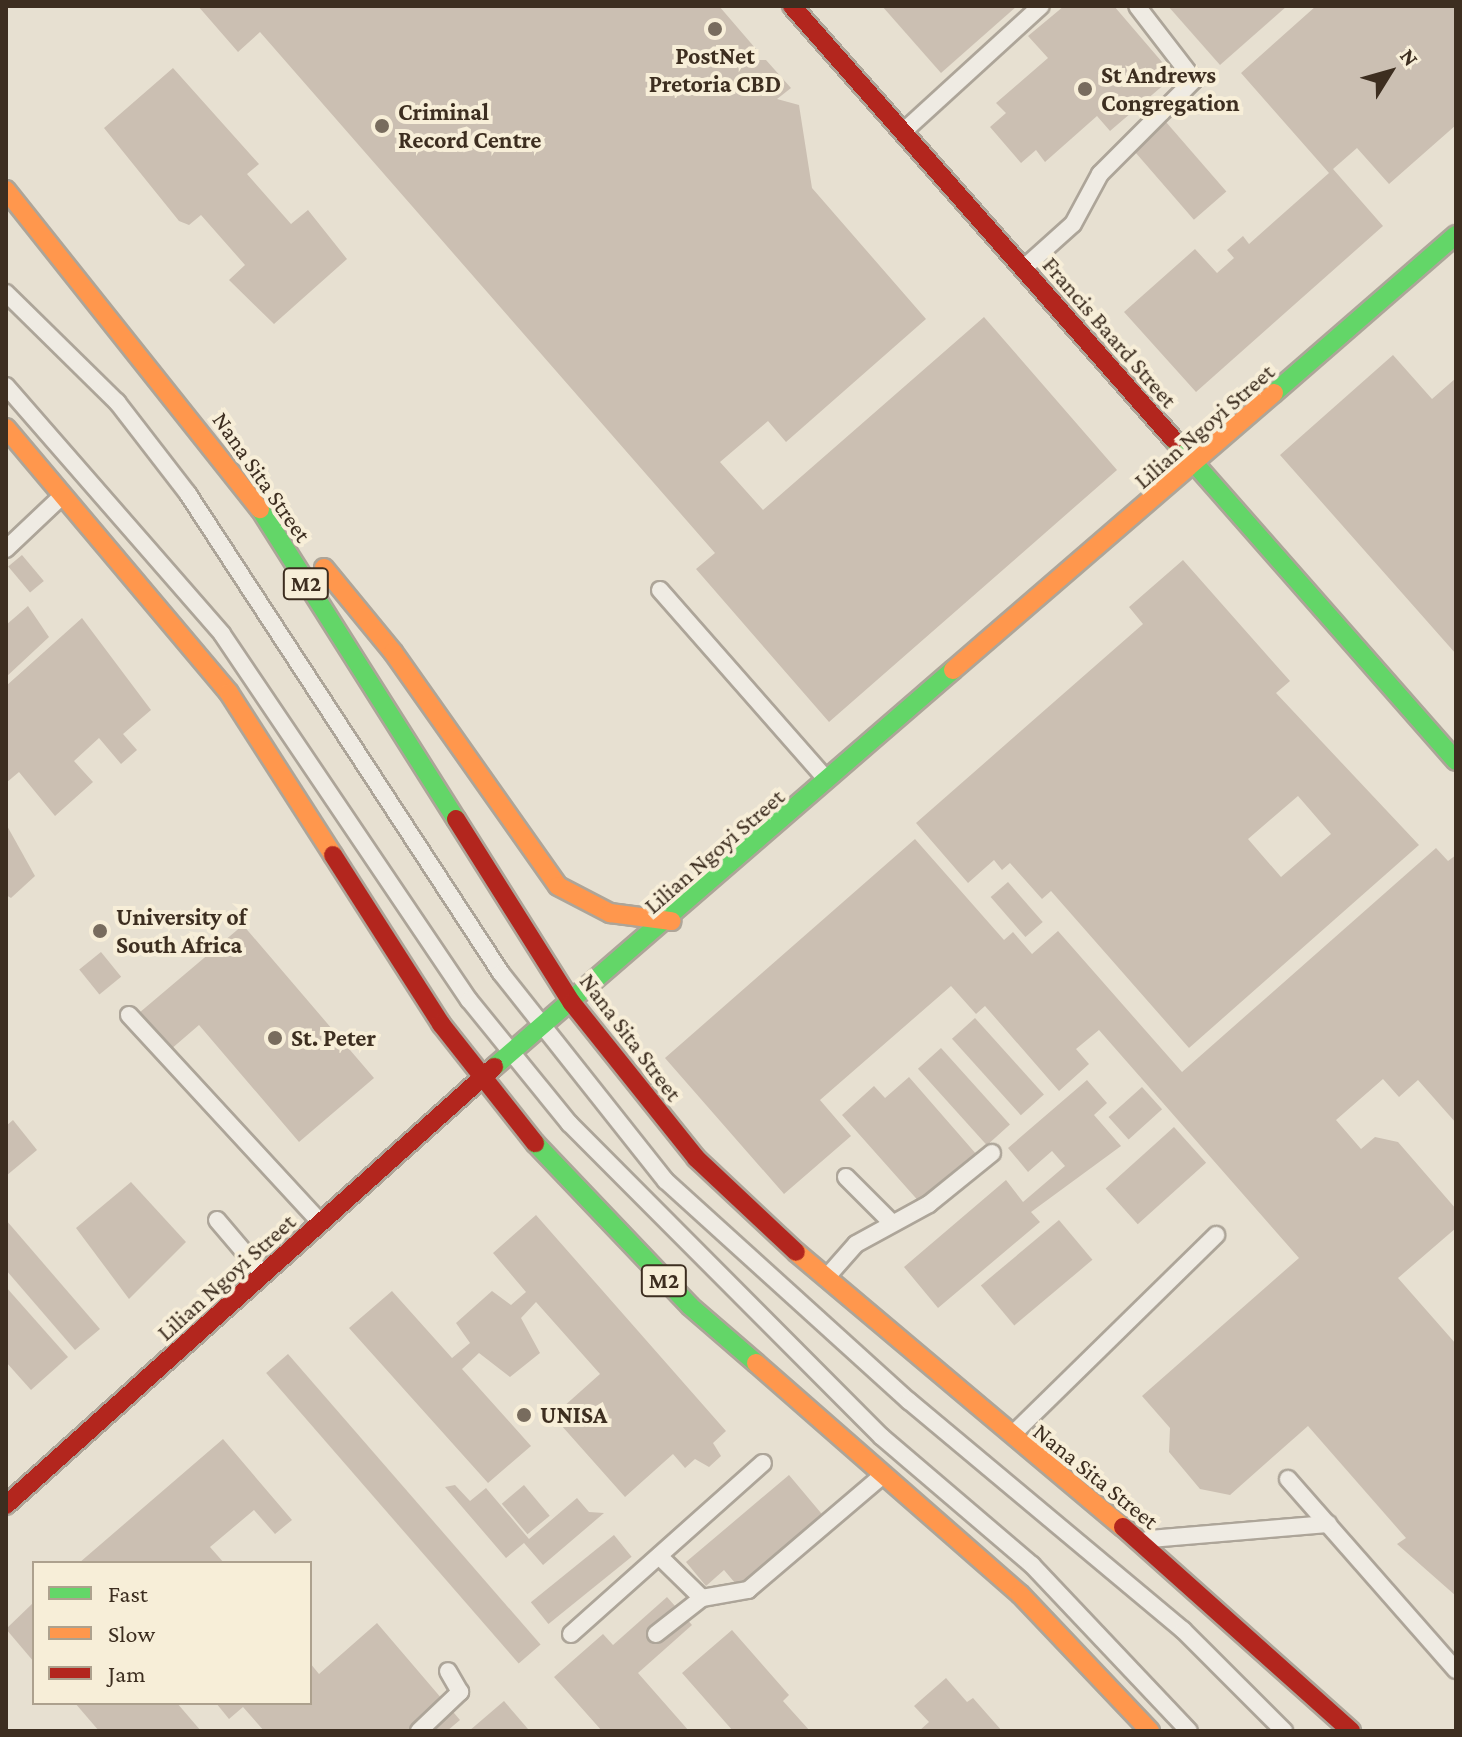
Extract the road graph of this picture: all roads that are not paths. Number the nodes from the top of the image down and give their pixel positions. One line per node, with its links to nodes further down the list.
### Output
1 (792, 6): 4 (main road, Francis Baard Street)
2 (1041, 6): 4 (lane)
3 (1137, 6): 7 (lane)
4 (903, 132): 7 (main road, Francis Baard Street)
5 (6, 190): 12 (main road, Nana Sita Street / M2)
6 (1456, 235): 11 (main road, Lilian Ngoyi Street)
7 (1023, 269): 11 (main road, Francis Baard Street)
8 (6, 293): 21 (lane)
9 (6, 386): 22 (lane)
10 (6, 428): 13 (main road, M2)
11 (1195, 467): 16 (main road, Francis Baard Street); 17 (main road, Lilian Ngoyi Street)
12 (245, 485): 18 (main road); 19 (main road, Nana Sita Street / M2)
13 (65, 493): 14 (lane); 23 (main road, M2)
14 (6, 549)
15 (660, 590): 17 (lane)
16 (1456, 761)
17 (829, 783): 18 (main road, Lilian Ngoyi Street)
18 (671, 921): 19 (main road, Lilian Ngoyi Street)
19 (572, 1003): 21 (main road, Lilian Ngoyi Street); 31 (main road, Nana Sita Street / M2)
20 (129, 1015): 28 (lane)
21 (541, 1027): 22 (main road, Lilian Ngoyi Street); 48 (lane)
22 (510, 1054): 23 (main road, Lilian Ngoyi Street); 47 (lane)
23 (479, 1080): 28 (main road, Lilian Ngoyi Street); 34 (main road, M2)
24 (992, 1153): 27 (lane)
25 (846, 1177): 27 (lane)
26 (217, 1220): 30 (lane)
27 (891, 1222): 31 (lane)
28 (321, 1225): 30 (main road, Lilian Ngoyi Street)
29 (1216, 1235): 32 (lane)
30 (264, 1276): 36 (main road, Lilian Ngoyi Street)
31 (825, 1280): 32 (main road, Nana Sita Street / M2)
32 (1010, 1437): 38 (main road, Nana Sita Street / M2)
33 (763, 1463): 39 (lane)
34 (883, 1475): 40 (lane); 46 (main road, M2)
35 (1288, 1479): 37 (lane)
36 (6, 1505)
37 (1328, 1524): 38 (lane); 43 (lane)
38 (1139, 1540): 49 (main road, Nana Sita Street / M2)
39 (659, 1556): 40 (lane); 41 (lane)
40 (702, 1598): 42 (lane)
41 (571, 1634)
42 (656, 1634)
43 (1456, 1670)
44 (448, 1671): 45 (lane)
45 (419, 1731)
46 (1150, 1731)
47 (1189, 1731)
48 (1284, 1731)
49 (1351, 1731)

